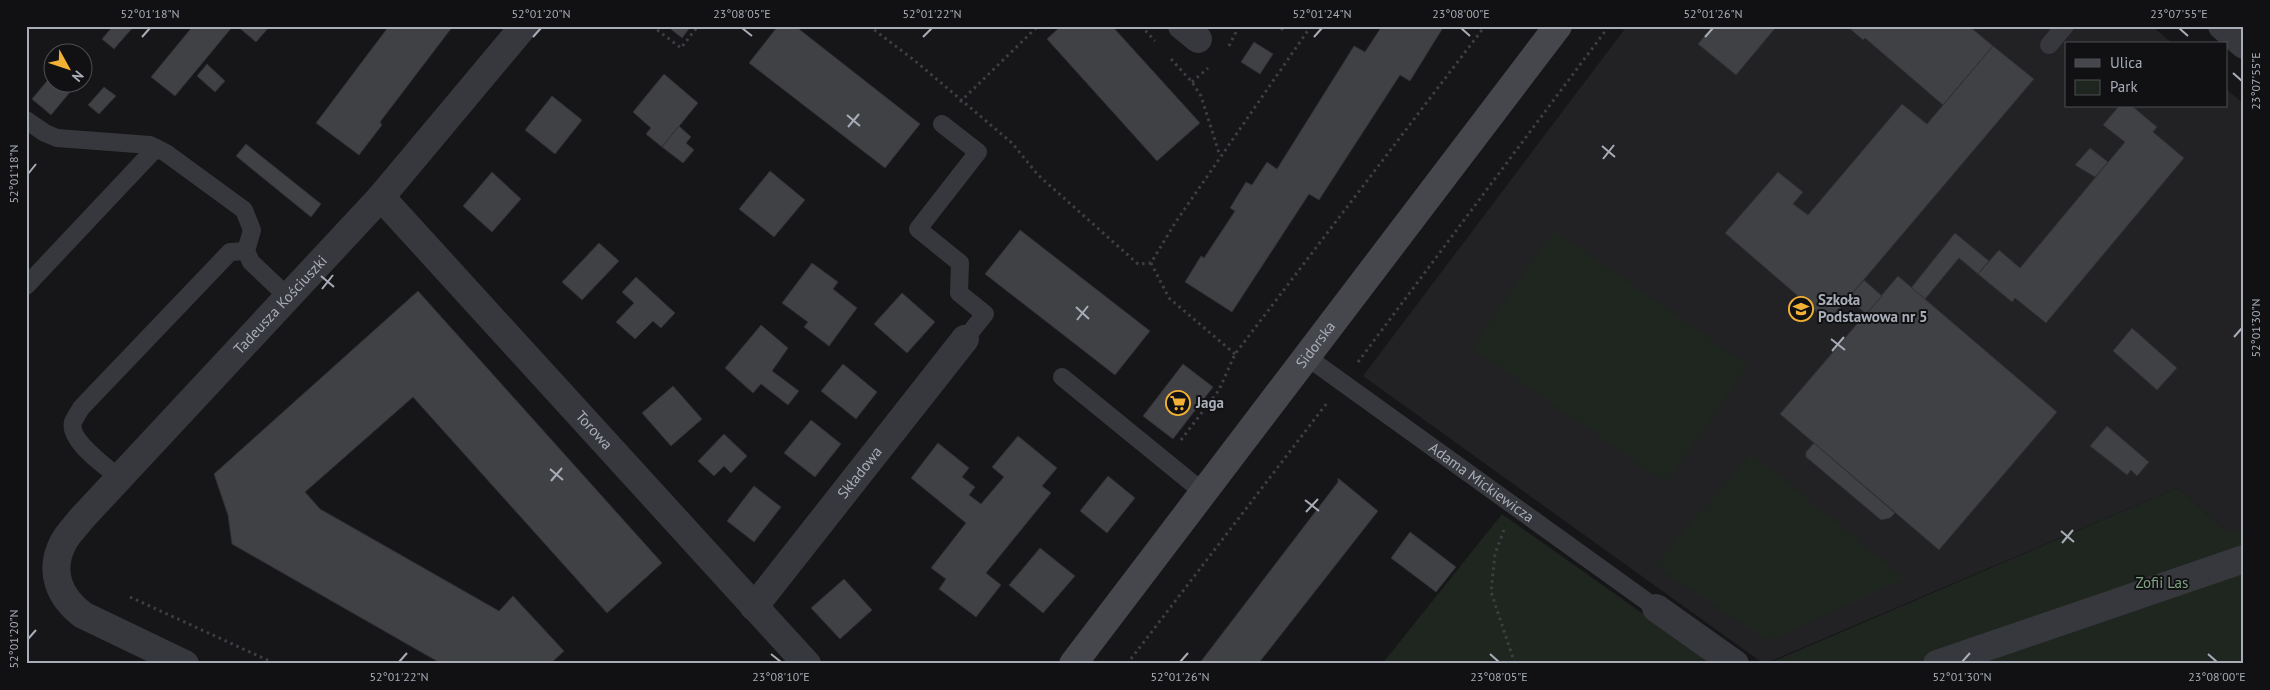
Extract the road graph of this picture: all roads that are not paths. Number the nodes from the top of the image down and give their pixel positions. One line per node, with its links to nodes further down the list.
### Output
1 (524, 26): 10 (street, Tadeusza Kościuszki)
2 (1558, 26): 15 (street, Sidorska)
3 (2065, 26): 5 (lane)
4 (2222, 26): 6 (street)
5 (2049, 45)
6 (2244, 46)
7 (26, 120): 9 (lane)
8 (942, 124): 14 (lane)
9 (156, 148): 11 (lane); 12 (lane)
10 (381, 197): 13 (street, Tadeusza Kościuszki); 20 (street, Torowa)
11 (246, 251): 13 (lane); 17 (lane)
12 (26, 286)
13 (288, 297): 17 (street, Tadeusza Kościuszki)
14 (965, 339): 20 (street, Składowa)
15 (1307, 357): 18 (street, Sidorska); 21 (lane, Adama Mickiewicza)
16 (1062, 377): 18 (lane)
17 (119, 478): 22 (street, Tadeusza Kościuszki)
18 (1203, 492): 24 (street, Sidorska)
19 (2244, 559): 26 (street)
20 (754, 607): 23 (street, Torowa)
21 (1656, 608): 25 (street)
22 (185, 664)
23 (807, 664)
24 (1073, 664)
25 (1735, 664)
26 (1937, 664)

